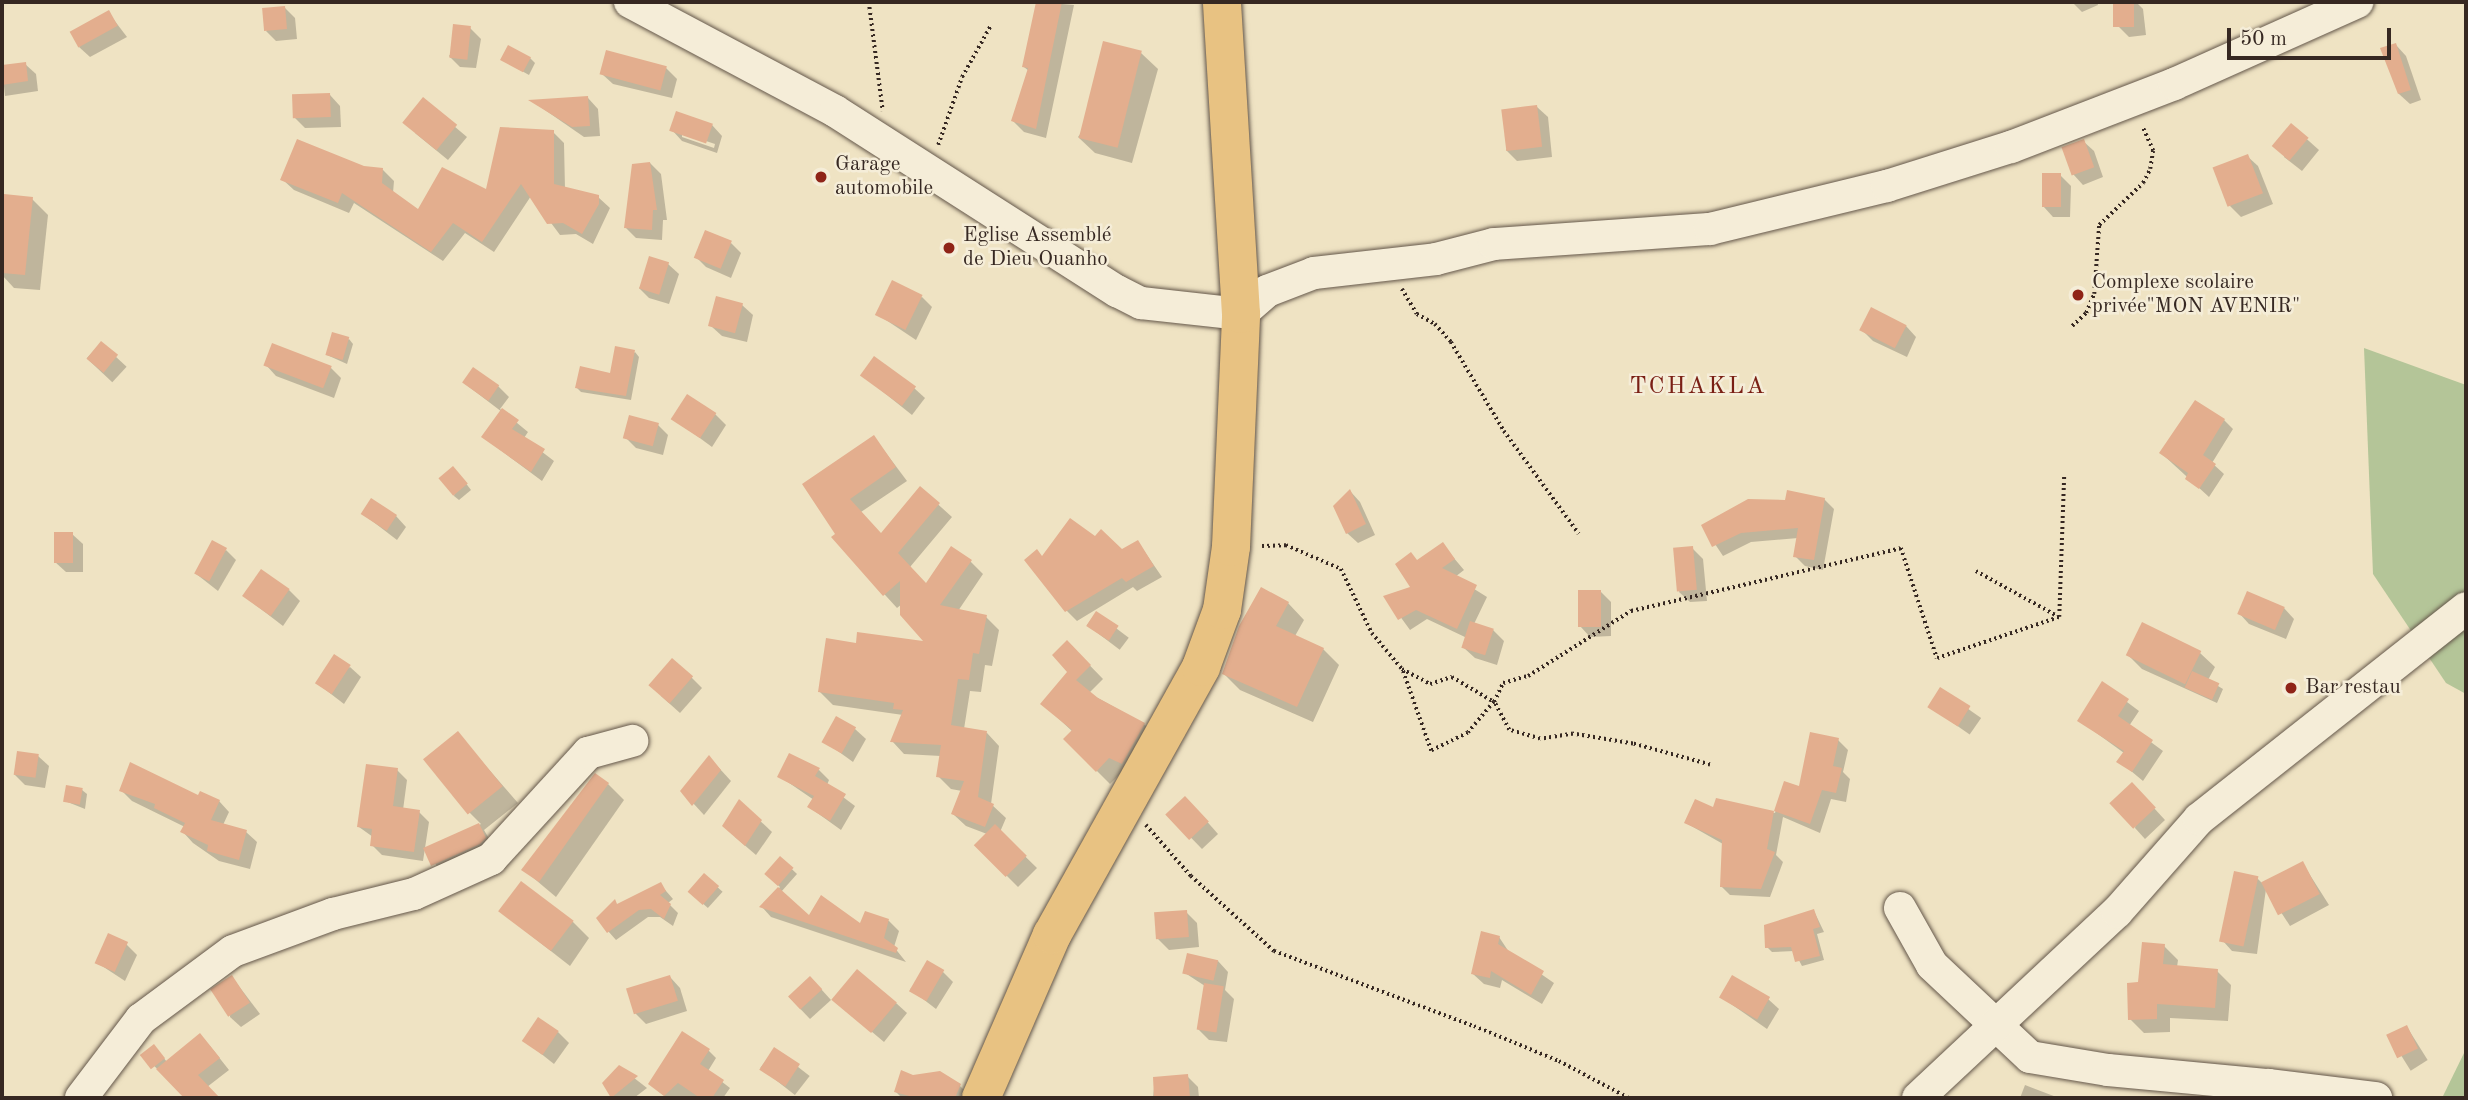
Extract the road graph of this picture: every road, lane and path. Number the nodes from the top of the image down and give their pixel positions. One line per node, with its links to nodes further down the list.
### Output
1 (630, 2): 7 (street)
2 (869, 2): 7 (path)
3 (1222, 2): 10 (main road)
4 (2357, 2): 6 (street)
5 (990, 25): 8 (path)
6 (2126, 100): 9 (street); 11 (path)
7 (887, 145): 8 (street)
8 (926, 172): 10 (street)
9 (1389, 266): 10 (street); 13 (path)
10 (1241, 314): 14 (main road)
11 (2072, 326)
12 (2064, 477): 17 (path)
13 (1579, 534)
14 (1231, 547): 18 (path); 22 (main road)
15 (1976, 571): 17 (path)
16 (2466, 608): 24 (street)
17 (2059, 617): 19 (path)
18 (1402, 669): 19 (path); 19 (path)
19 (1494, 702): 21 (path)
20 (632, 741): 26 (street)
21 (1710, 765)
22 (1126, 803): 27 (main road); 28 (path)
23 (1900, 908): 24 (street)
24 (1992, 1024): 25 (street); 29 (street)
25 (2271, 1091): 30 (street)
26 (81, 1098)
27 (981, 1098)
28 (1629, 1098)
29 (1918, 1098)
30 (2376, 1098)

